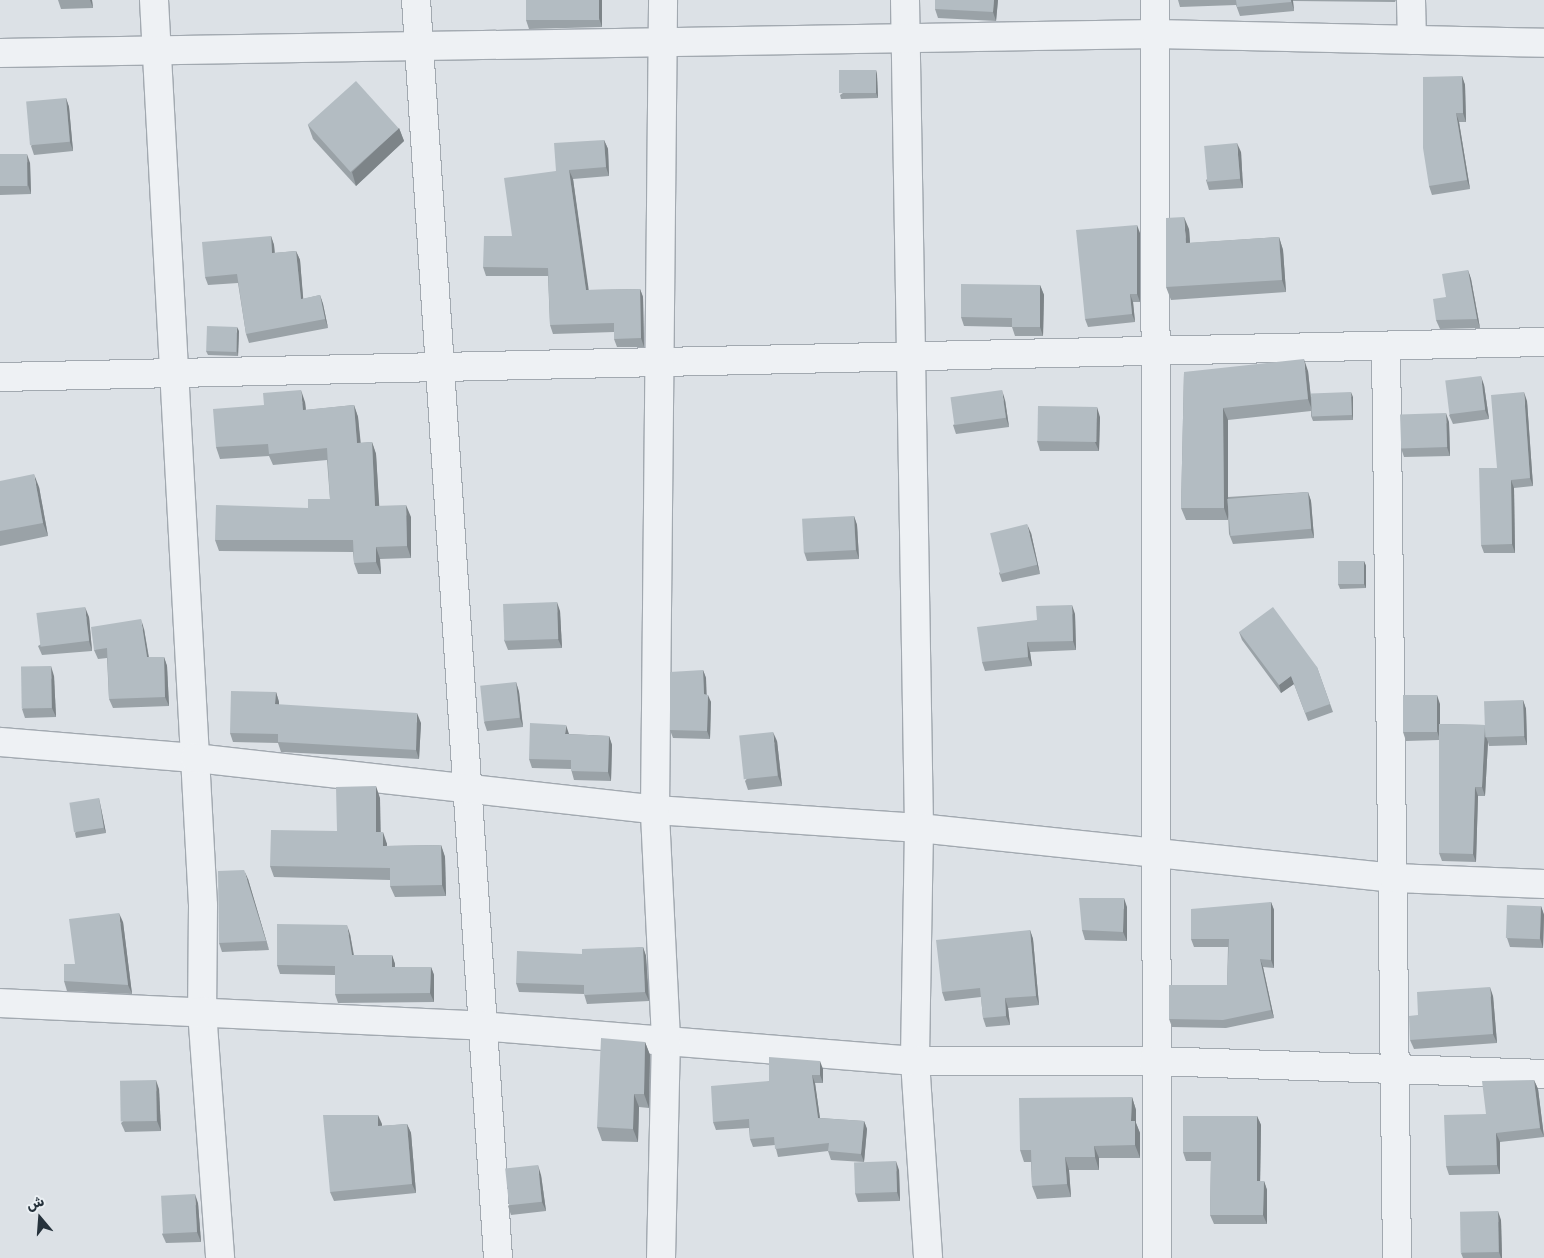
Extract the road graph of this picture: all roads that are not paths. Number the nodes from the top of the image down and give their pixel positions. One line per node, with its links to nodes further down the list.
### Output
1 (154, 0): 13 (street)
2 (416, 0): 12 (street)
3 (663, 0): 10 (street)
4 (905, 0): 8 (street)
5 (1155, 0): 7 (street)
6 (1410, 0): 9 (street)
7 (1156, 34): 8 (street); 9 (street); 17 (street)
8 (906, 36): 10 (street); 18 (street)
9 (1412, 40): 11 (street)
10 (663, 42): 12 (street); 19 (street)
11 (1544, 43)
12 (419, 46): 13 (street); 20 (street)
13 (156, 52): 14 (street); 21 (street)
14 (0, 53)
15 (1544, 342): 16 (street)
16 (1386, 346): 17 (street); 29 (street)
17 (1155, 352): 18 (street); 28 (street)
18 (912, 353): 19 (street); 27 (street)
19 (662, 360): 20 (street); 26 (street)
20 (443, 365): 21 (street); 25 (street)
21 (175, 374): 22 (street); 24 (street)
22 (0, 376)
23 (0, 742): 24 (street)
24 (195, 758): 25 (street); 32 (street)
25 (468, 791): 26 (street); 33 (street)
26 (655, 810): 27 (street); 34 (street)
27 (919, 828): 28 (street); 36 (street)
28 (1156, 853): 29 (street); 35 (street)
29 (1394, 878): 30 (street); 37 (street)
30 (1544, 884)
31 (0, 1003): 32 (street)
32 (202, 1011): 33 (street); 39 (street)
33 (480, 1026): 34 (street); 40 (street)
34 (666, 1039): 36 (street); 41 (street)
35 (1153, 1060): 36 (street); 37 (street); 43 (street)
36 (915, 1061): 42 (street)
37 (1398, 1068): 38 (street); 44 (street)
38 (1544, 1074)
39 (220, 1258)
40 (498, 1258)
41 (661, 1258)
42 (928, 1258)
43 (1157, 1258)
44 (1397, 1258)

